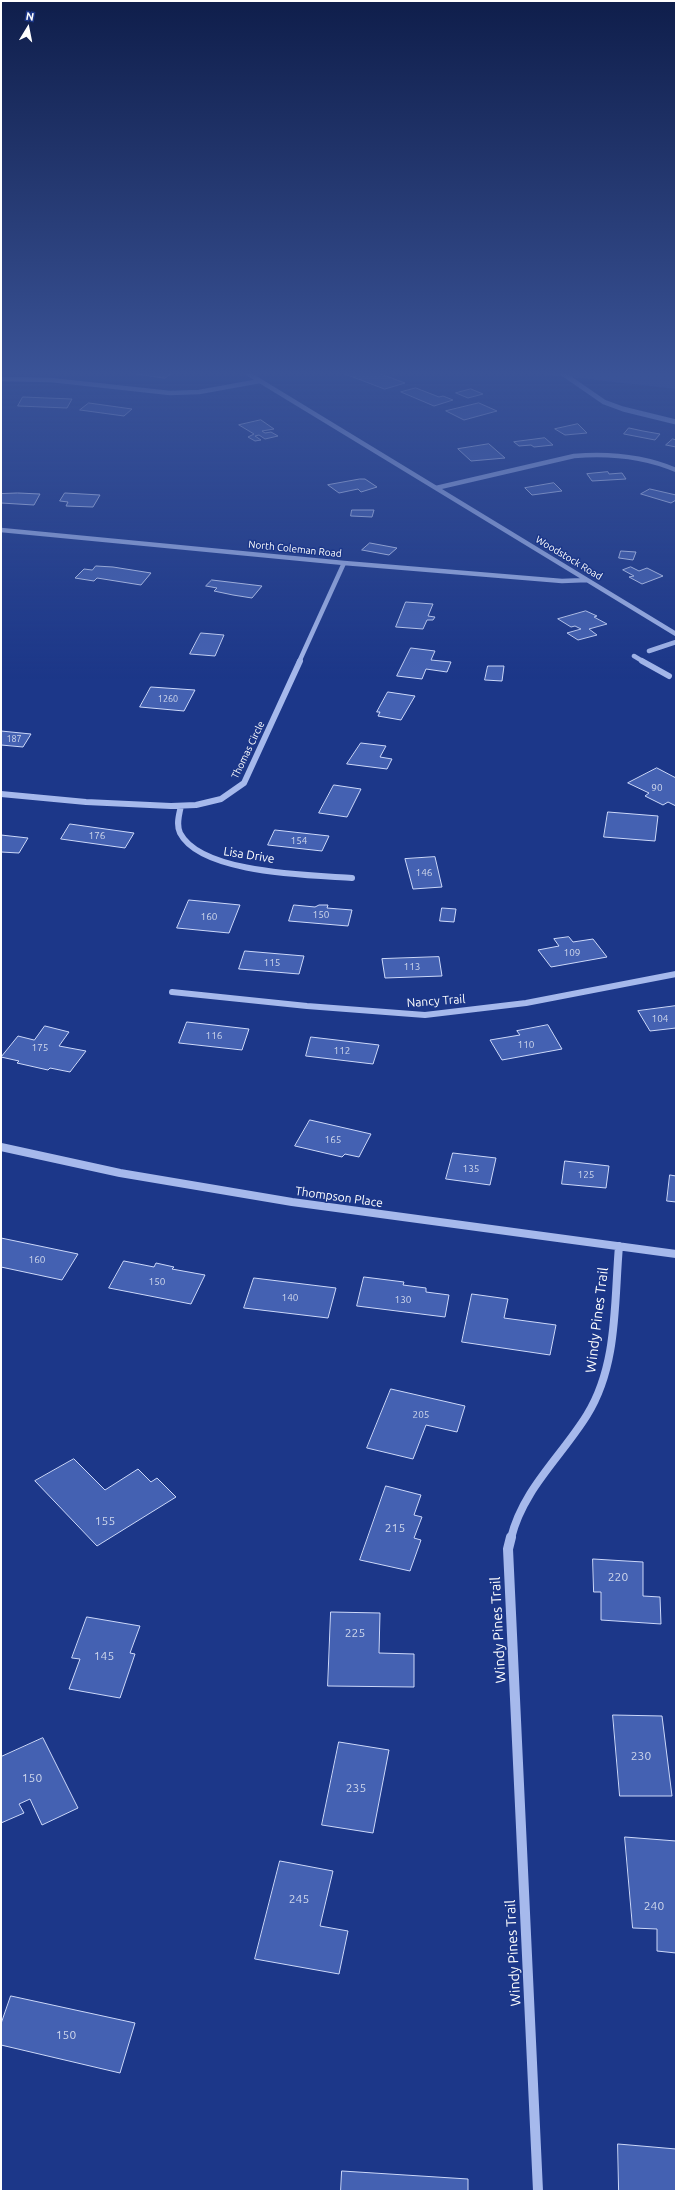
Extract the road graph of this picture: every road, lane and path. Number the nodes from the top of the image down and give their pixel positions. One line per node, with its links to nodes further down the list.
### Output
1 (415, 475): 3 (street, Woodstock Road)
2 (491, 475): 3 (street)
3 (436, 488): 6 (street, Woodstock Road)
4 (1, 530): 5 (street, North Coleman Road)
5 (344, 564): 6 (street, North Coleman Road); 13 (street, Thomas Circle)
6 (587, 580): 7 (street, Woodstock Road)
7 (676, 634)
8 (676, 642): 9 (street)
9 (649, 651)
10 (634, 656): 11 (street)
11 (669, 676)
12 (1, 794): 13 (street, Thomas Circle)
13 (181, 806): 14 (street, Lisa Drive)
14 (352, 878)
15 (676, 974): 16 (street, Nancy Trail)
16 (172, 992)
17 (1, 1147): 18 (street, Thompson Place)
18 (619, 1246): 19 (street, Thompson Place); 20 (street, Windy Pines Trail)
19 (676, 1254)
20 (538, 2191)

